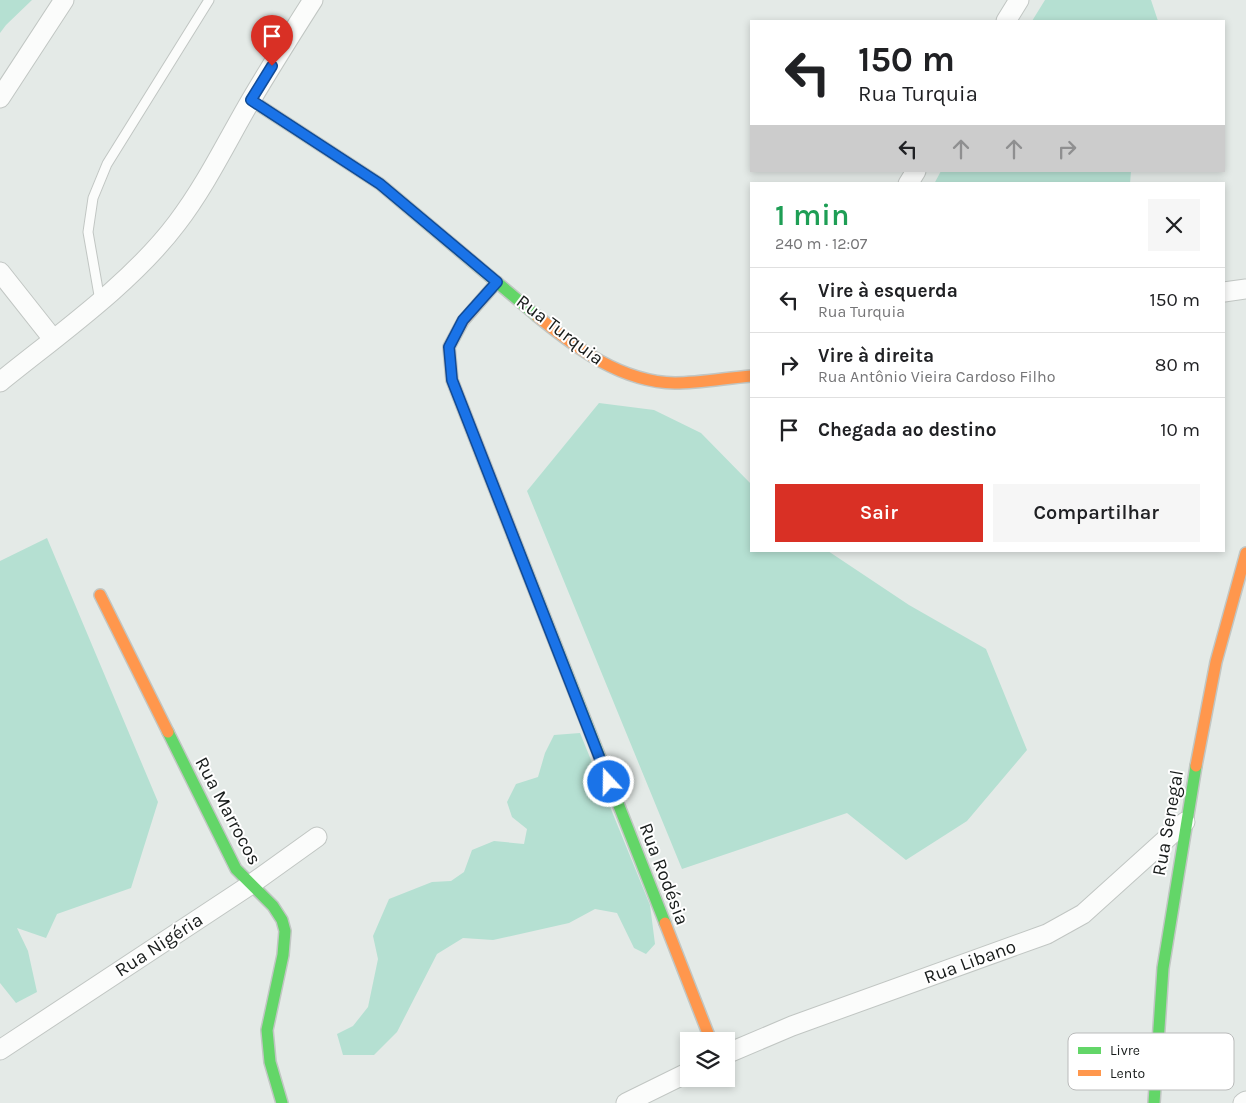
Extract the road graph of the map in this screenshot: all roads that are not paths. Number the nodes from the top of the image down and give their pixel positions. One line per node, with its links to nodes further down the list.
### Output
1 (64, 0): 6 (street)
2 (210, 0): 12 (lane)
3 (312, 0): 7 (street)
4 (1019, 0): 5 (street)
5 (1007, 20)
6 (0, 98)
7 (251, 100): 9 (street, Rua Turquia); 12 (street)
8 (0, 272): 13 (street)
9 (497, 282): 14 (street, Rua Turquia); 21 (street, Rua Rodésia)
10 (1246, 289): 11 (street)
11 (1225, 292)
12 (100, 302): 13 (street)
13 (53, 339): 15 (street)
14 (750, 376)
15 (0, 382)
16 (1246, 553): 18 (street, Rua Senegal)
17 (100, 595): 20 (street, Rua Marrocos)
18 (1185, 822): 22 (street, Rua Senegal); 24 (street, Rua Libano)
19 (317, 837): 20 (street, Rua Nigéria)
20 (250, 885): 23 (street, Rua Nigéria); 27 (street, Rua Marrocos)
21 (707, 1032)
22 (1159, 1033)
23 (0, 1050)
24 (735, 1050)
25 (680, 1076): 28 (street)
26 (1155, 1090): 29 (street, Rua Senegal)
27 (282, 1103)
28 (626, 1103)
29 (1154, 1103)

